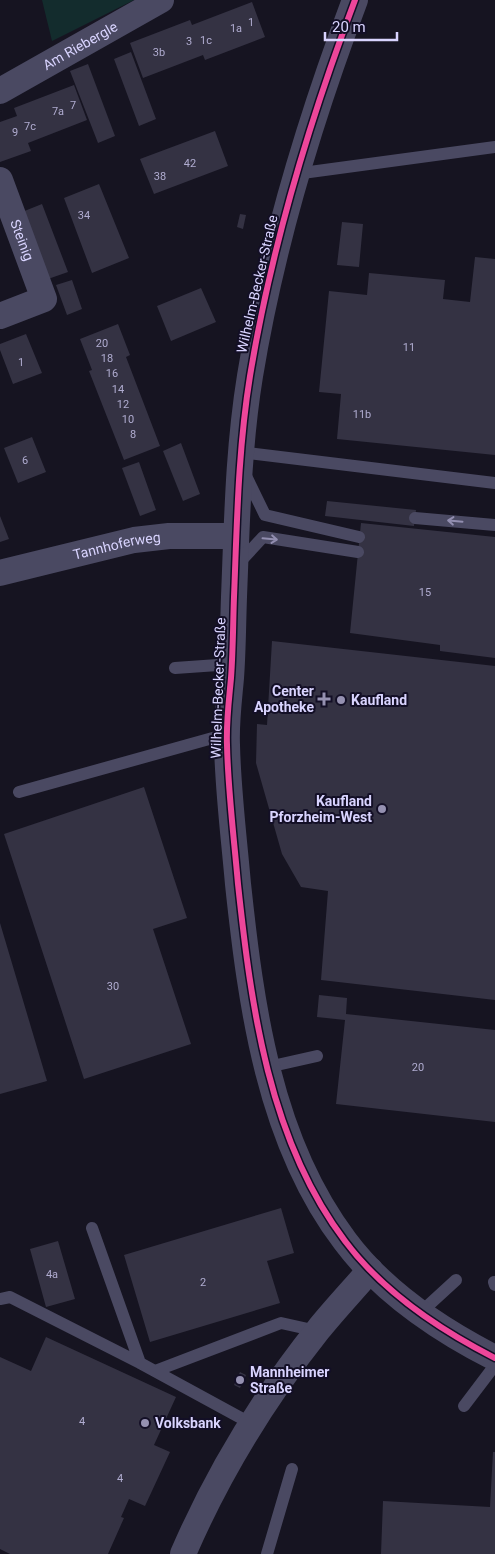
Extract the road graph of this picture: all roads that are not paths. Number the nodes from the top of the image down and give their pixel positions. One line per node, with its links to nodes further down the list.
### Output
1 (162, 0): 3 (street, Am Riebergle)
2 (354, 0): 5 (street, Wilhelm-Becker-Straße)
3 (0, 91)
4 (495, 147): 5 (lane)
5 (295, 174): 8 (street, Wilhelm-Becker-Straße)
6 (0, 180): 7 (street, Steinig)
7 (0, 316)
8 (240, 457): 9 (lane); 12 (street, Wilhelm-Becker-Straße); 13 (lane)
9 (495, 483)
10 (415, 518): 11 (lane, one-way to 10)
11 (495, 525)
12 (236, 536): 15 (street, Wilhelm-Becker-Straße); 16 (street, Tannhoferweg)
13 (359, 537)
14 (358, 552): 15 (lane, one-way to 14)
15 (235, 567): 17 (street, Wilhelm-Becker-Straße)
16 (0, 573)
17 (232, 664): 18 (lane); 19 (street, Wilhelm-Becker-Straße)
18 (175, 668)
19 (227, 734): 20 (lane); 22 (street, Wilhelm-Becker-Straße)
20 (19, 792)
21 (317, 1056): 22 (lane)
22 (268, 1067): 24 (street, Wilhelm-Becker-Straße)
23 (92, 1228): 30 (lane)
24 (370, 1270): 27 (street, Wilhelm-Becker-Straße); 28 (street)
25 (456, 1280): 27 (lane)
26 (0, 1299): 30 (lane)
27 (420, 1313): 29 (street, Wilhelm-Becker-Straße)
28 (317, 1331): 32 (lane); 34 (street)
29 (495, 1358)
30 (140, 1363): 32 (lane)
31 (495, 1365): 33 (lane)
32 (155, 1371): 34 (lane)
33 (464, 1406)
34 (252, 1424): 36 (street)
35 (292, 1469): 37 (lane)
36 (183, 1554)
37 (267, 1554)

